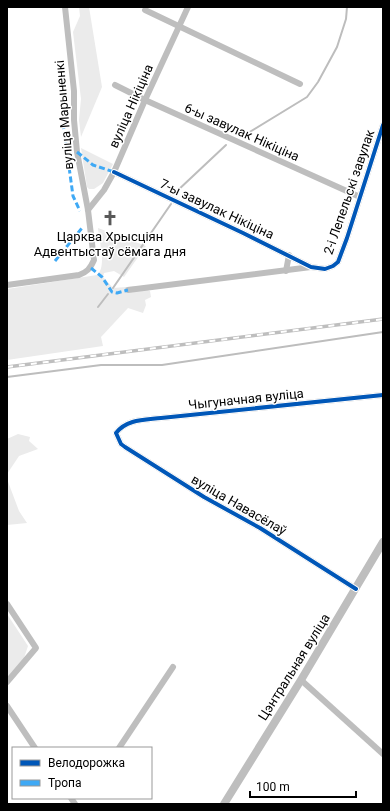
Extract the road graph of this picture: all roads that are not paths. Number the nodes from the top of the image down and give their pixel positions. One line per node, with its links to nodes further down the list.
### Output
1 (65, 7): 11 (street, вуліца Марыненкі)
2 (188, 7): 4 (street, вуліца Нікіціна)
3 (144, 10): 4 (street)
4 (179, 27): 5 (street); 7 (street, вуліца Нікіціна)
5 (300, 84)
6 (115, 85): 7 (street, 6-ы завулак Нікіціна)
7 (145, 100): 9 (street, вуліца Нікіціна); 10 (street, 6-ы завулак Нікіціна)
8 (383, 125): 10 (street, 2-і Лепельскі завулак)
9 (114, 172): 11 (street, вуліца Нікіціна); 12 (street, 7-ы завулак Нікіціна)
10 (360, 197): 13 (street, 2-і Лепельскі завулак)
11 (88, 210): 15 (street, вуліца Марыненкі)
12 (289, 254): 13 (street, 7-ы завулак Нікіціна); 14 (street)
13 (311, 267): 14 (street)
14 (286, 271): 16 (street)
15 (7, 284)
16 (128, 290)
17 (383, 395): 18 (street, Чыгуначная вуліца)
18 (116, 433): 20 (street, вуліца Навасёлаў)
19 (383, 542): 20 (street, Цэнтральная вуліца)
20 (356, 589): 23 (street, Цэнтральная вуліца)
21 (7, 604): 24 (street)
22 (173, 667): 27 (street)
23 (301, 680): 28 (street); 29 (street, Цэнтральная вуліца)
24 (7, 682)
25 (7, 706): 26 (street)
26 (35, 747)
27 (120, 747)
28 (383, 754)
29 (224, 804)

